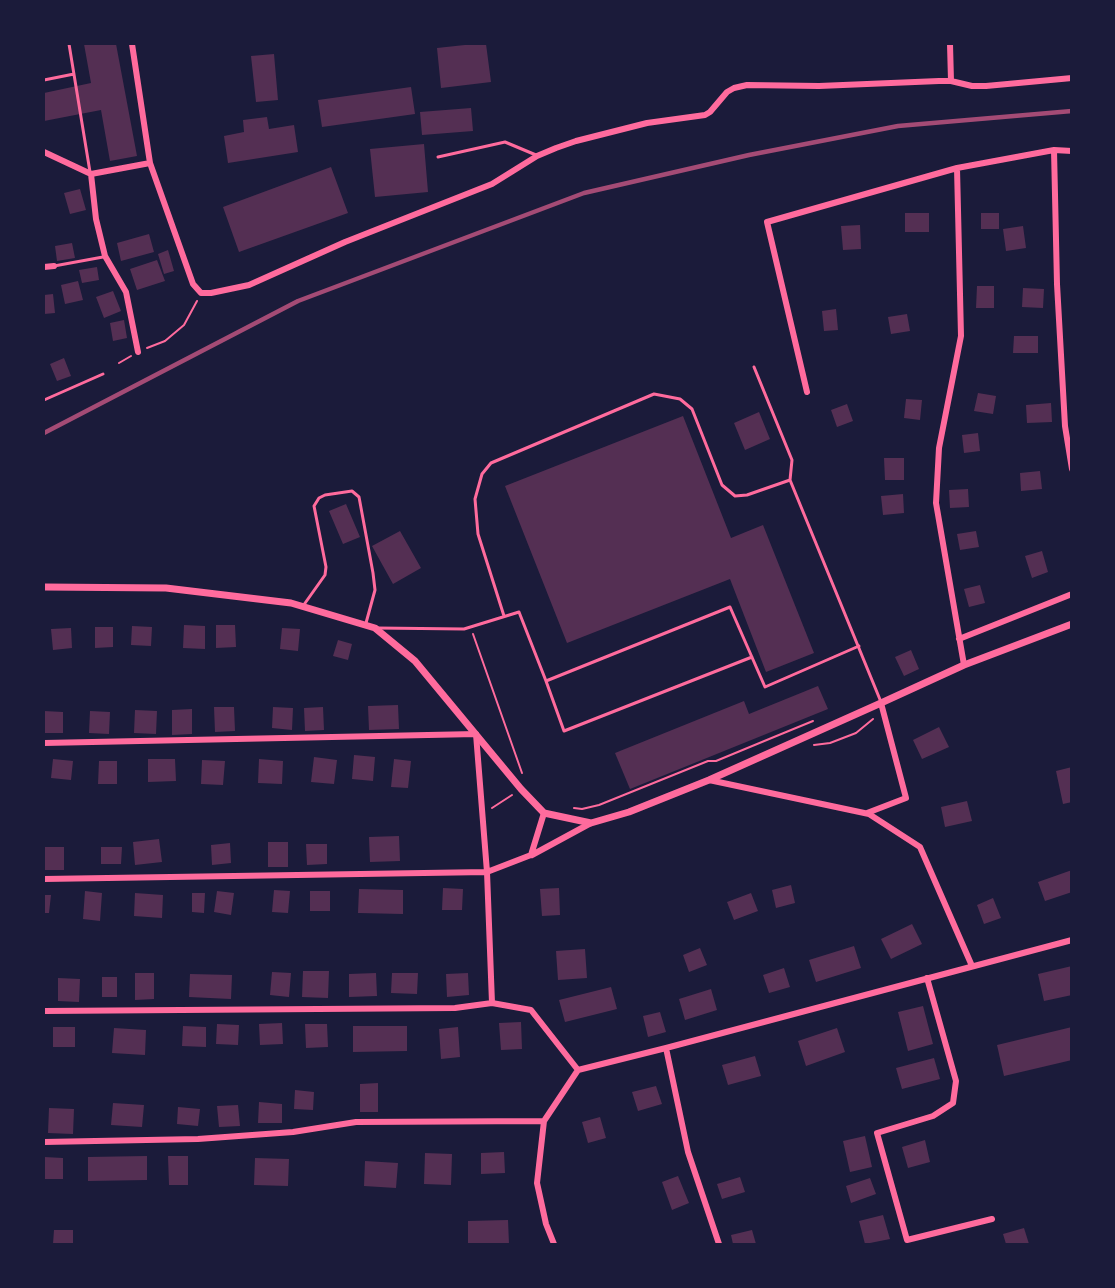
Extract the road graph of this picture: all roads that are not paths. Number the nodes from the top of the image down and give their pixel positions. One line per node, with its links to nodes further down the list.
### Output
1 (69, 44): 4 (lane)
2 (132, 44): 13 (street)
3 (950, 44): 7 (street)
4 (74, 74): 6 (lane); 15 (lane)
5 (1071, 78): 7 (street)
6 (44, 80)
7 (951, 81): 11 (street)
8 (1054, 150): 9 (street); 14 (street); 24 (street)
9 (1071, 151)
10 (44, 152): 15 (street)
11 (537, 156): 12 (lane); 13 (street)
12 (438, 157)
13 (150, 163): 15 (street)
14 (957, 168): 22 (street); 33 (street)
15 (91, 174): 16 (street)
16 (105, 256): 17 (lane); 19 (street)
17 (54, 266): 18 (street)
18 (44, 267)
19 (138, 352)
20 (754, 367): 25 (lane)
21 (103, 374): 23 (lane)
22 (807, 392)
23 (44, 400)
24 (1071, 469)
25 (790, 480): 29 (lane); 34 (lane)
26 (44, 587): 28 (street)
27 (1071, 594): 33 (street)
28 (303, 606): 31 (street); 31 (lane)
29 (504, 616): 32 (lane); 37 (lane)
30 (1071, 624): 36 (street)
31 (365, 625): 32 (street)
32 (375, 628): 39 (street)
33 (959, 639): 36 (street)
34 (859, 646): 35 (lane); 38 (lane)
35 (752, 657): 37 (lane); 37 (lane)
36 (964, 665): 38 (street)
37 (546, 681)
38 (881, 703): 41 (street); 43 (street)
39 (476, 734): 40 (street); 42 (street); 46 (street)
40 (44, 743)
41 (709, 780): 43 (street); 44 (street)
42 (544, 813): 44 (street); 45 (street)
43 (865, 813): 49 (street)
44 (591, 823): 45 (street)
45 (531, 855): 46 (street)
46 (487, 872): 47 (street); 51 (street)
47 (44, 879)
48 (1071, 940): 49 (street)
49 (972, 966): 50 (street)
50 (927, 978): 53 (street); 57 (street)
51 (492, 1003): 52 (street); 54 (street)
52 (44, 1011)
53 (666, 1048): 54 (street); 59 (street)
54 (578, 1070): 55 (street)
55 (544, 1121): 56 (street); 58 (street)
56 (44, 1142)
57 (992, 1219)
58 (554, 1245)
59 (719, 1245)

